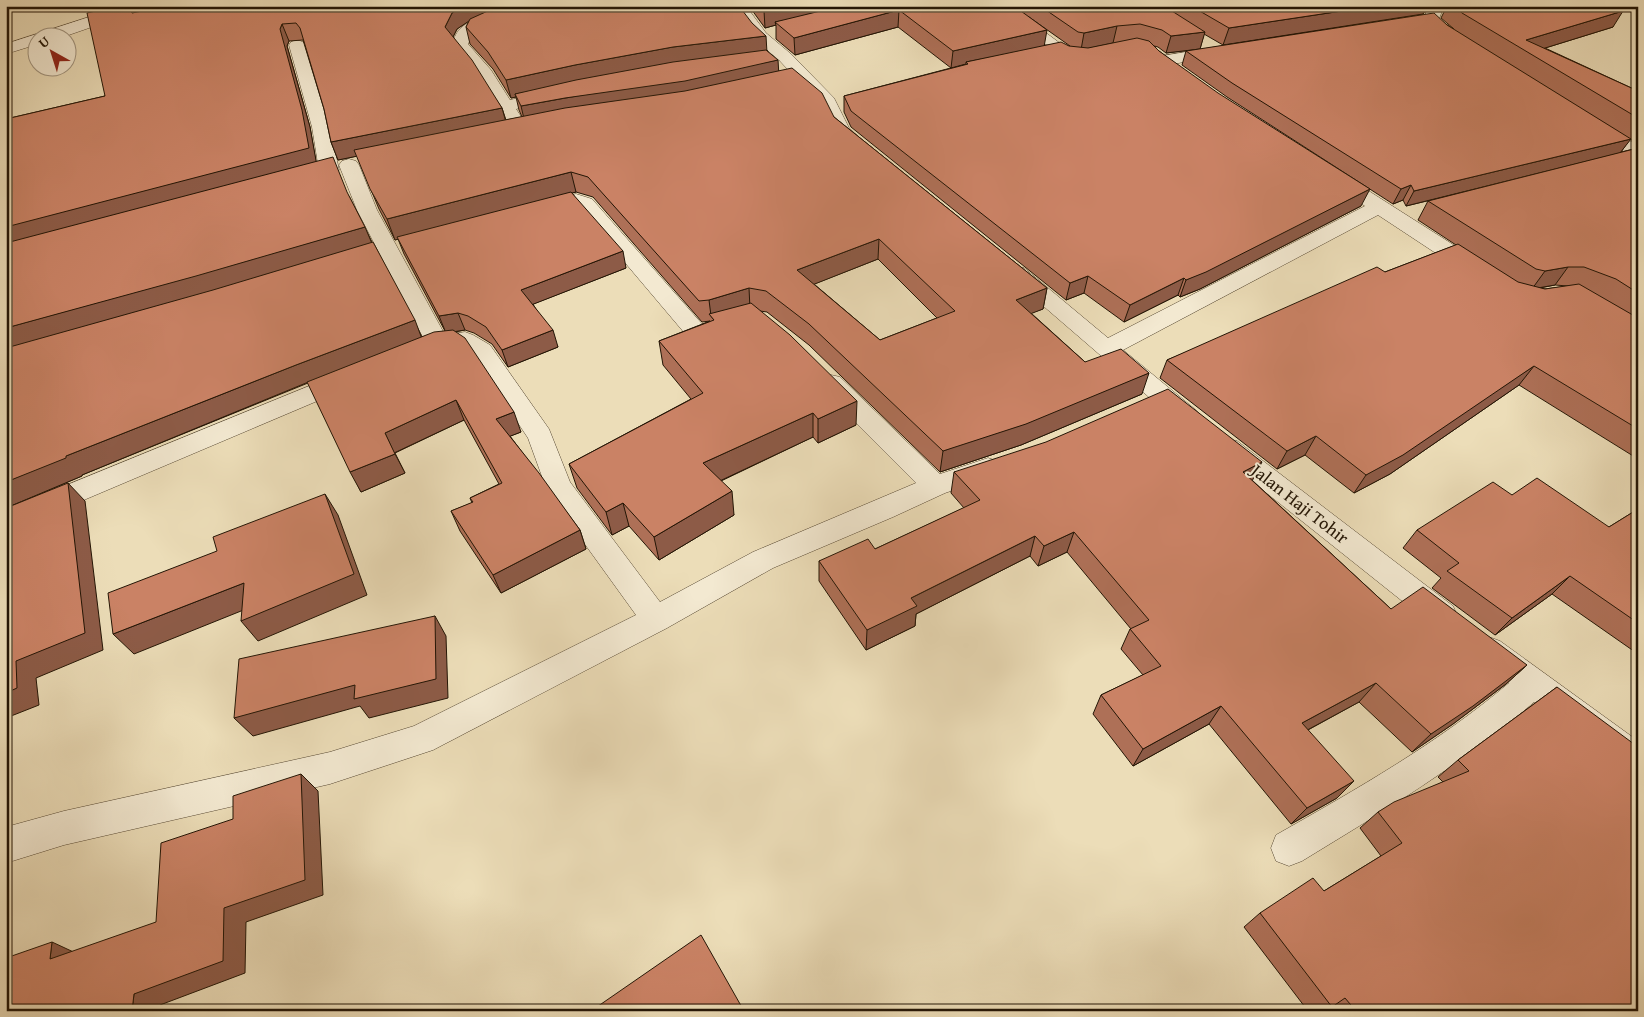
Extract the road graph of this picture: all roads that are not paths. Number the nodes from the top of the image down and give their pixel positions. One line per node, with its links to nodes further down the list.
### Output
1 (139, 6): 7 (street)
2 (566, 6): 20 (street)
3 (738, 6): 25 (street)
4 (1000, 6): 14 (street)
5 (1434, 10): 6 (street); 13 (street)
6 (1412, 23)
7 (73, 28)
8 (1203, 41): 15 (street)
9 (28, 42): 12 (street)
10 (297, 44): 41 (street)
11 (1238, 48): 15 (street)
12 (6, 49)
13 (1472, 49)
14 (1059, 50): 16 (street); 17 (street)
15 (1219, 51): 18 (street)
16 (1040, 54)
17 (1098, 54)
18 (1182, 76)
19 (569, 91): 20 (street)
20 (505, 106): 22 (street)
21 (1580, 117): 23 (street)
22 (502, 134)
23 (1638, 155): 24 (street)
24 (1618, 161)
25 (879, 162)
26 (1320, 168): 27 (street)
27 (1387, 212): 28 (street); 31 (street); 33 (street)
28 (1416, 212)
29 (526, 213): 32 (street)
30 (1002, 262): 33 (street, Jalan Haji Tohir)
31 (1491, 279)
32 (744, 320)
33 (1107, 348): 36 (street, Jalan Haji Tohir)
34 (814, 366): 39 (street)
35 (368, 370): 40 (street)
36 (1163, 397): 37 (street); 42 (street, Jalan Haji Tohir)
37 (1136, 408)
38 (1013, 460): 39 (street)
39 (935, 486): 41 (street)
40 (6, 522)
41 (656, 619): 44 (street)
42 (1533, 683): 43 (street, Jalan Haji Tohir); 45 (street)
43 (1638, 760)
44 (6, 845)
45 (1289, 848)

